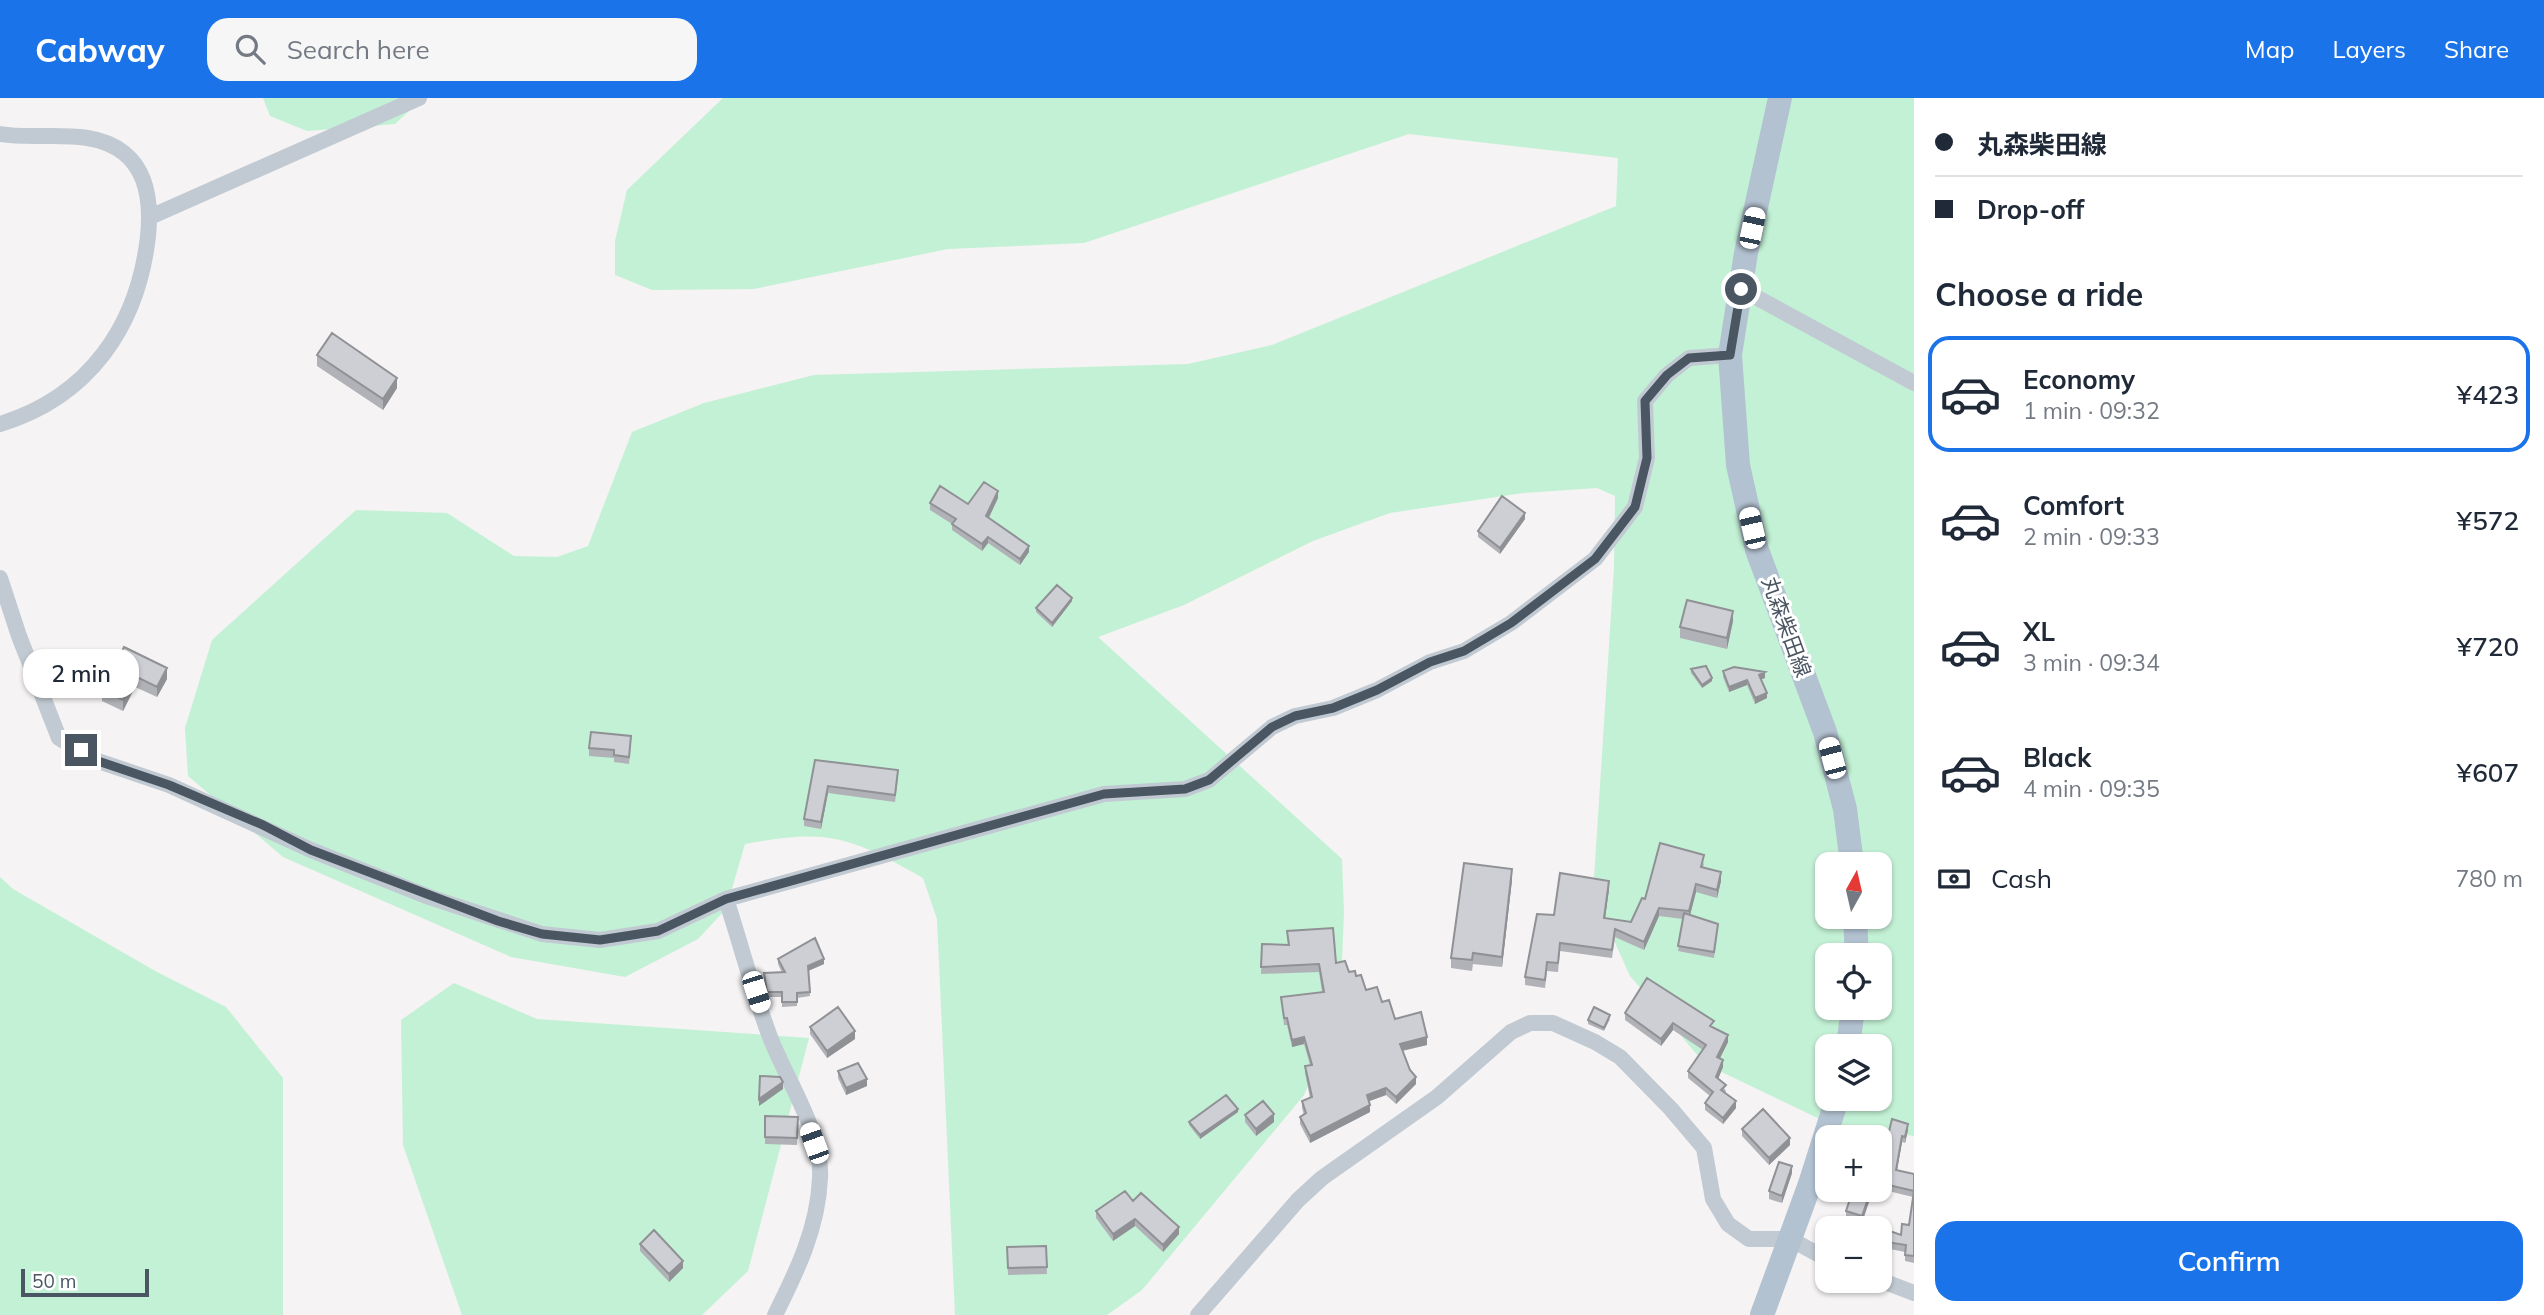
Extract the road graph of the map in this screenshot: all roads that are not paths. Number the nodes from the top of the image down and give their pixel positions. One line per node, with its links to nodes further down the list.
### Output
1 (419, 98): 4 (street)
2 (1780, 98): 5 (main road, 丸森柴田線)
3 (0, 134): 4 (street)
4 (150, 216): 8 (street)
5 (1741, 289): 6 (main road, 丸森柴田線); 7 (street)
6 (1730, 355): 10 (main road, 丸森柴田線); 11 (street)
7 (1914, 383)
8 (0, 424)
9 (0, 578): 11 (street)
10 (1850, 852)
11 (726, 899): 17 (street)
12 (1833, 1111): 13 (main road)
13 (1790, 1239): 14 (street); 18 (street); 19 (main road)
14 (1815, 1253)
15 (1892, 1285): 16 (street)
16 (1914, 1293)
17 (775, 1315)
18 (1198, 1315)
19 (1762, 1315)

